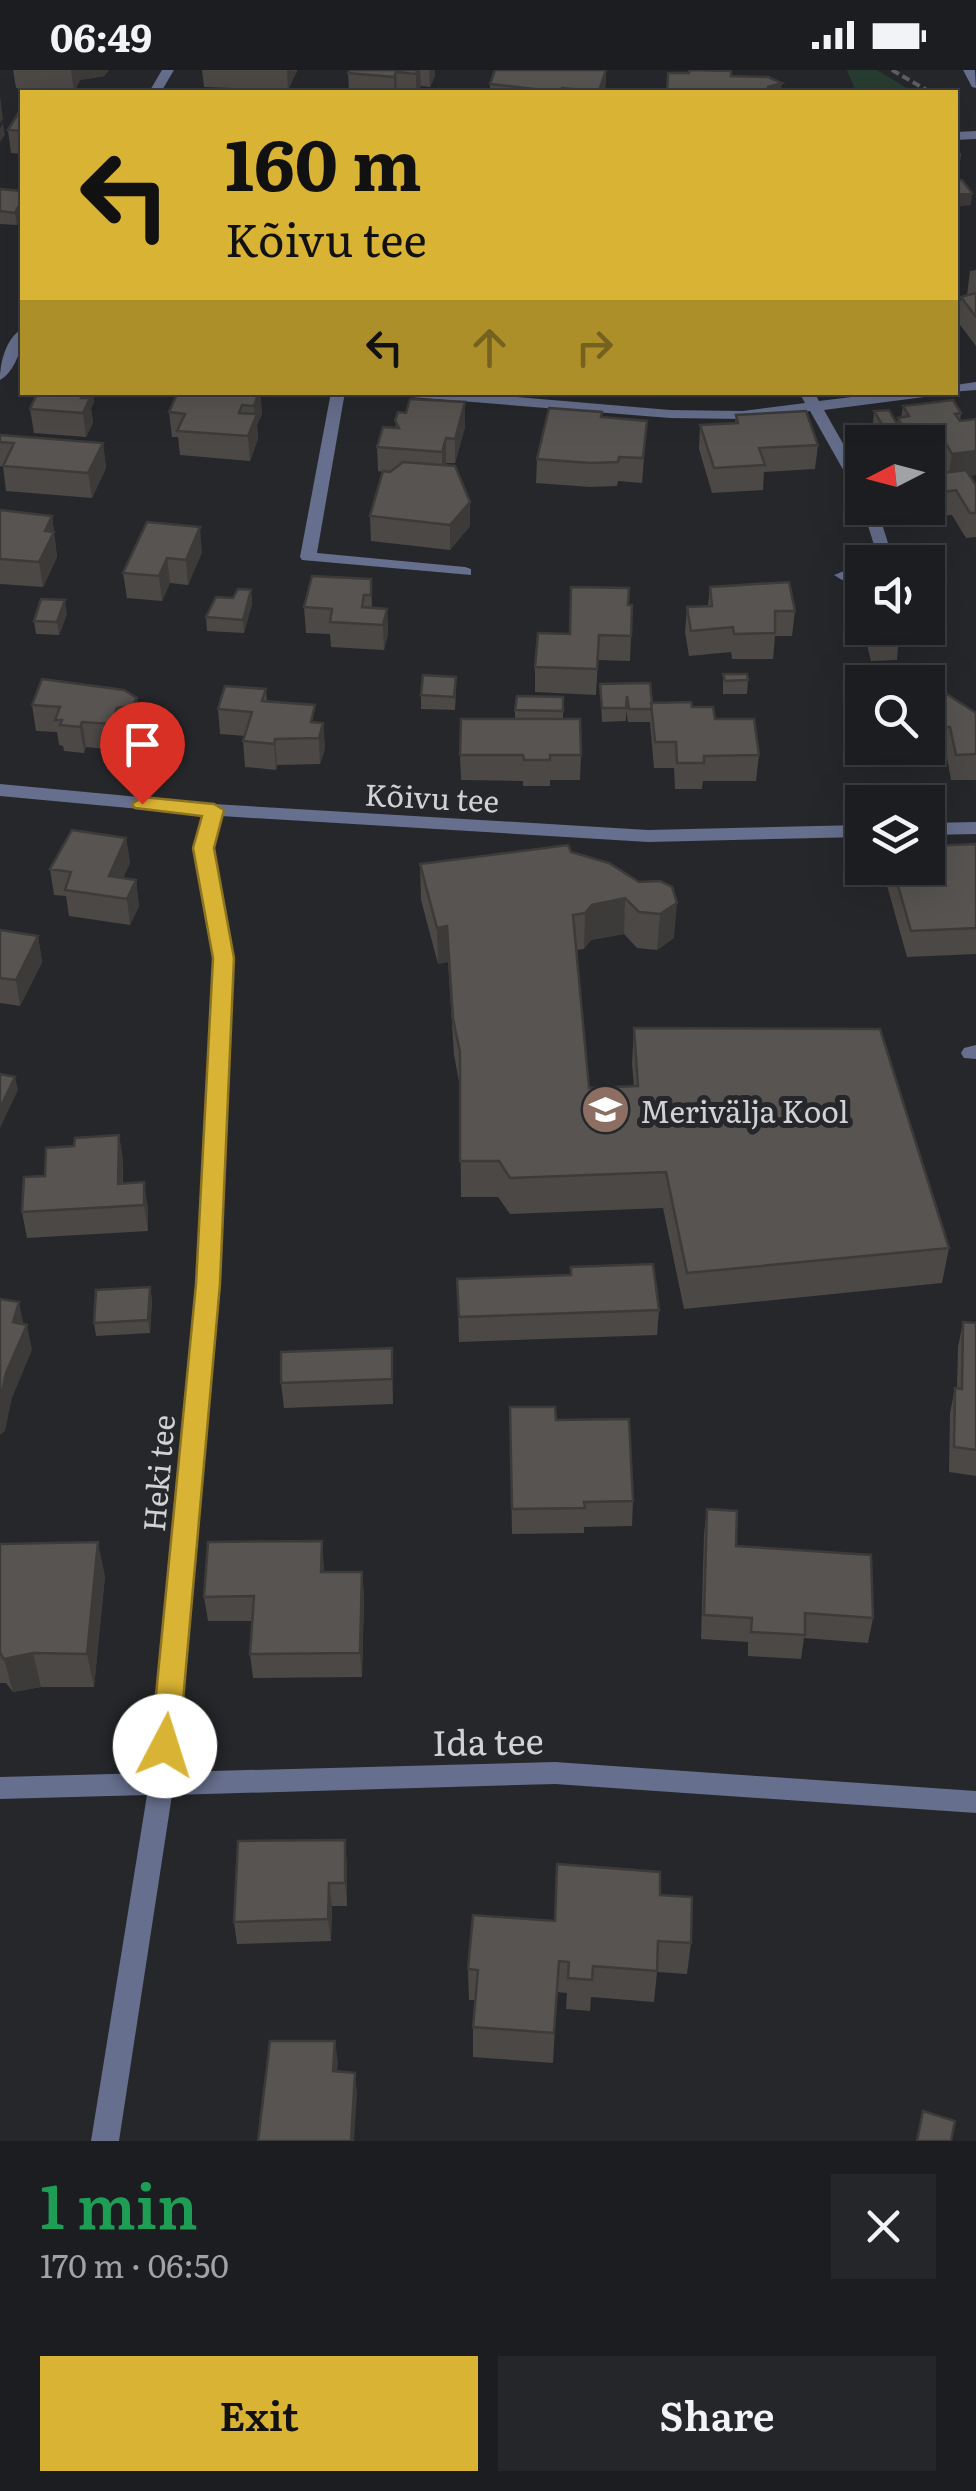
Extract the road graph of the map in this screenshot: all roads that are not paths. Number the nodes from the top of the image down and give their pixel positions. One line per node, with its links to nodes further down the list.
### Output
1 (969, 70): 2 (street)
2 (976, 84)
3 (20, 339): 4 (street)
4 (10, 367)
5 (337, 395): 11 (street)
6 (435, 395): 9 (street)
7 (808, 395): 9 (street)
8 (911, 395): 9 (street)
9 (815, 409): 10 (street)
10 (845, 459)
11 (465, 572)
12 (845, 574): 13 (street)
13 (842, 575)
14 (0, 790): 15 (street, Kõivu tee)
15 (214, 810): 18 (street, Kõivu tee); 19 (street, Heki tee)
16 (976, 828): 17 (street)
17 (945, 829)
18 (845, 831)
19 (161, 1784): 20 (street, Ida tee); 21 (street, Ida tee); 22 (street, Heki tee)
20 (0, 1788)
21 (976, 1802)
22 (106, 2141)

